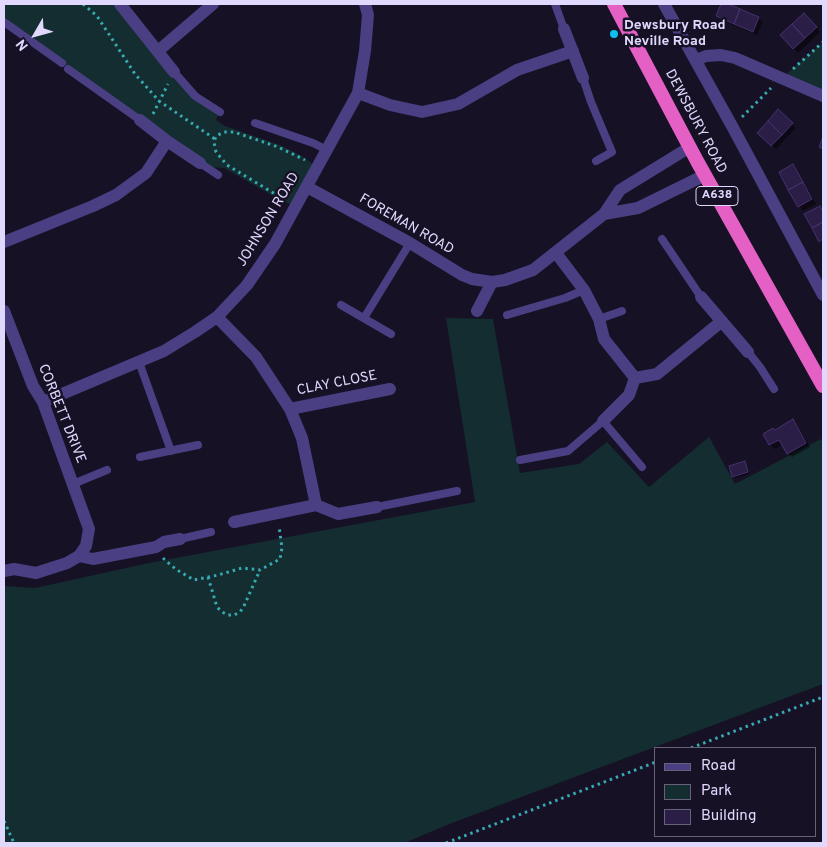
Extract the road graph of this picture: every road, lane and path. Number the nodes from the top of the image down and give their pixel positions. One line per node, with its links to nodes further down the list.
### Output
1 (83, 4): 19 (path)
2 (120, 4): 10 (street)
3 (214, 4): 10 (street)
4 (365, 4): 17 (street, JOHNSON ROAD)
5 (555, 4): 9 (lane)
6 (614, 4): 25 (highway, DEWSBURY ROAD / A638)
7 (664, 4): 12 (street)
8 (4, 22): 21 (lane)
9 (564, 29): 11 (street)
10 (158, 51): 13 (street)
11 (573, 51): 14 (street); 17 (street)
12 (696, 60): 16 (street); 41 (street)
13 (174, 72): 19 (path); 20 (lane)
14 (584, 78): 27 (lane)
15 (823, 84): 16 (street)
16 (809, 90): 18 (street)
17 (358, 93): 26 (street, JOHNSON ROAD)
18 (823, 96)
19 (160, 101): 21 (path); 23 (path)
20 (220, 112)
21 (143, 123): 24 (street)
22 (255, 123): 26 (lane)
23 (215, 138): 29 (path); 33 (path)
24 (167, 141): 28 (street); 36 (street)
25 (690, 147): 31 (highway, DEWSBURY ROAD / A638); 34 (street, FOREMAN ROAD)
26 (327, 150): 29 (street, JOHNSON ROAD)
27 (596, 161)
28 (200, 163): 30 (lane)
29 (318, 168): 32 (street, JOHNSON ROAD)
30 (218, 175)
31 (705, 175): 34 (street, FOREMAN ROAD); 56 (highway, DEWSBURY ROAD / A638)
32 (307, 186): 33 (street, JOHNSON ROAD); 37 (street, FOREMAN ROAD)
33 (296, 207): 48 (street, JOHNSON ROAD)
34 (604, 214): 38 (street, FOREMAN ROAD)
35 (662, 239): 42 (lane)
36 (4, 242)
37 (410, 243): 39 (street, FOREMAN ROAD); 49 (lane)
38 (556, 253): 39 (street, FOREMAN ROAD); 40 (street)
39 (492, 282): 45 (street)
40 (584, 290): 47 (lane); 50 (street)
41 (823, 295)
42 (701, 297): 51 (street)
43 (341, 305): 49 (lane)
44 (4, 311): 59 (street, CORBETT DRIVE)
45 (476, 311)
46 (622, 311): 50 (lane)
47 (507, 316)
48 (216, 317): 54 (street, JOHNSON ROAD); 60 (street, CLAY CLOSE)
49 (364, 318): 52 (lane)
50 (599, 319): 55 (street)
51 (722, 321): 53 (street); 55 (street)
52 (391, 334)
53 (748, 352): 58 (lane)
54 (139, 362): 59 (street, JOHNSON ROAD); 63 (lane)
55 (635, 378): 61 (street)
56 (823, 386)
57 (390, 389): 60 (street, CLAY CLOSE)
58 (774, 389)
59 (43, 402): 68 (street, CORBETT DRIVE)
60 (290, 409): 70 (street, CLAY CLOSE)
61 (602, 421): 65 (lane); 66 (lane)
62 (198, 445): 63 (lane)
63 (171, 451): 64 (lane)
64 (140, 457)
65 (520, 460)
66 (642, 467)
67 (107, 470): 68 (lane)
68 (73, 484): 77 (street, CORBETT DRIVE)
69 (457, 491): 71 (lane)
70 (316, 505): 71 (street); 72 (street)
71 (377, 507)
72 (277, 514): 73 (street); 78 (path)
73 (234, 522)
74 (211, 532): 75 (lane)
75 (180, 539): 76 (street)
76 (156, 547): 77 (street); 80 (path)
77 (79, 556): 79 (street)
78 (260, 570): 80 (path); 80 (path)
79 (4, 571)
80 (208, 577)
81 (823, 697): 82 (path)
82 (694, 747)
83 (654, 763): 86 (path)
84 (4, 821): 85 (path)
85 (14, 843)
86 (446, 843)

